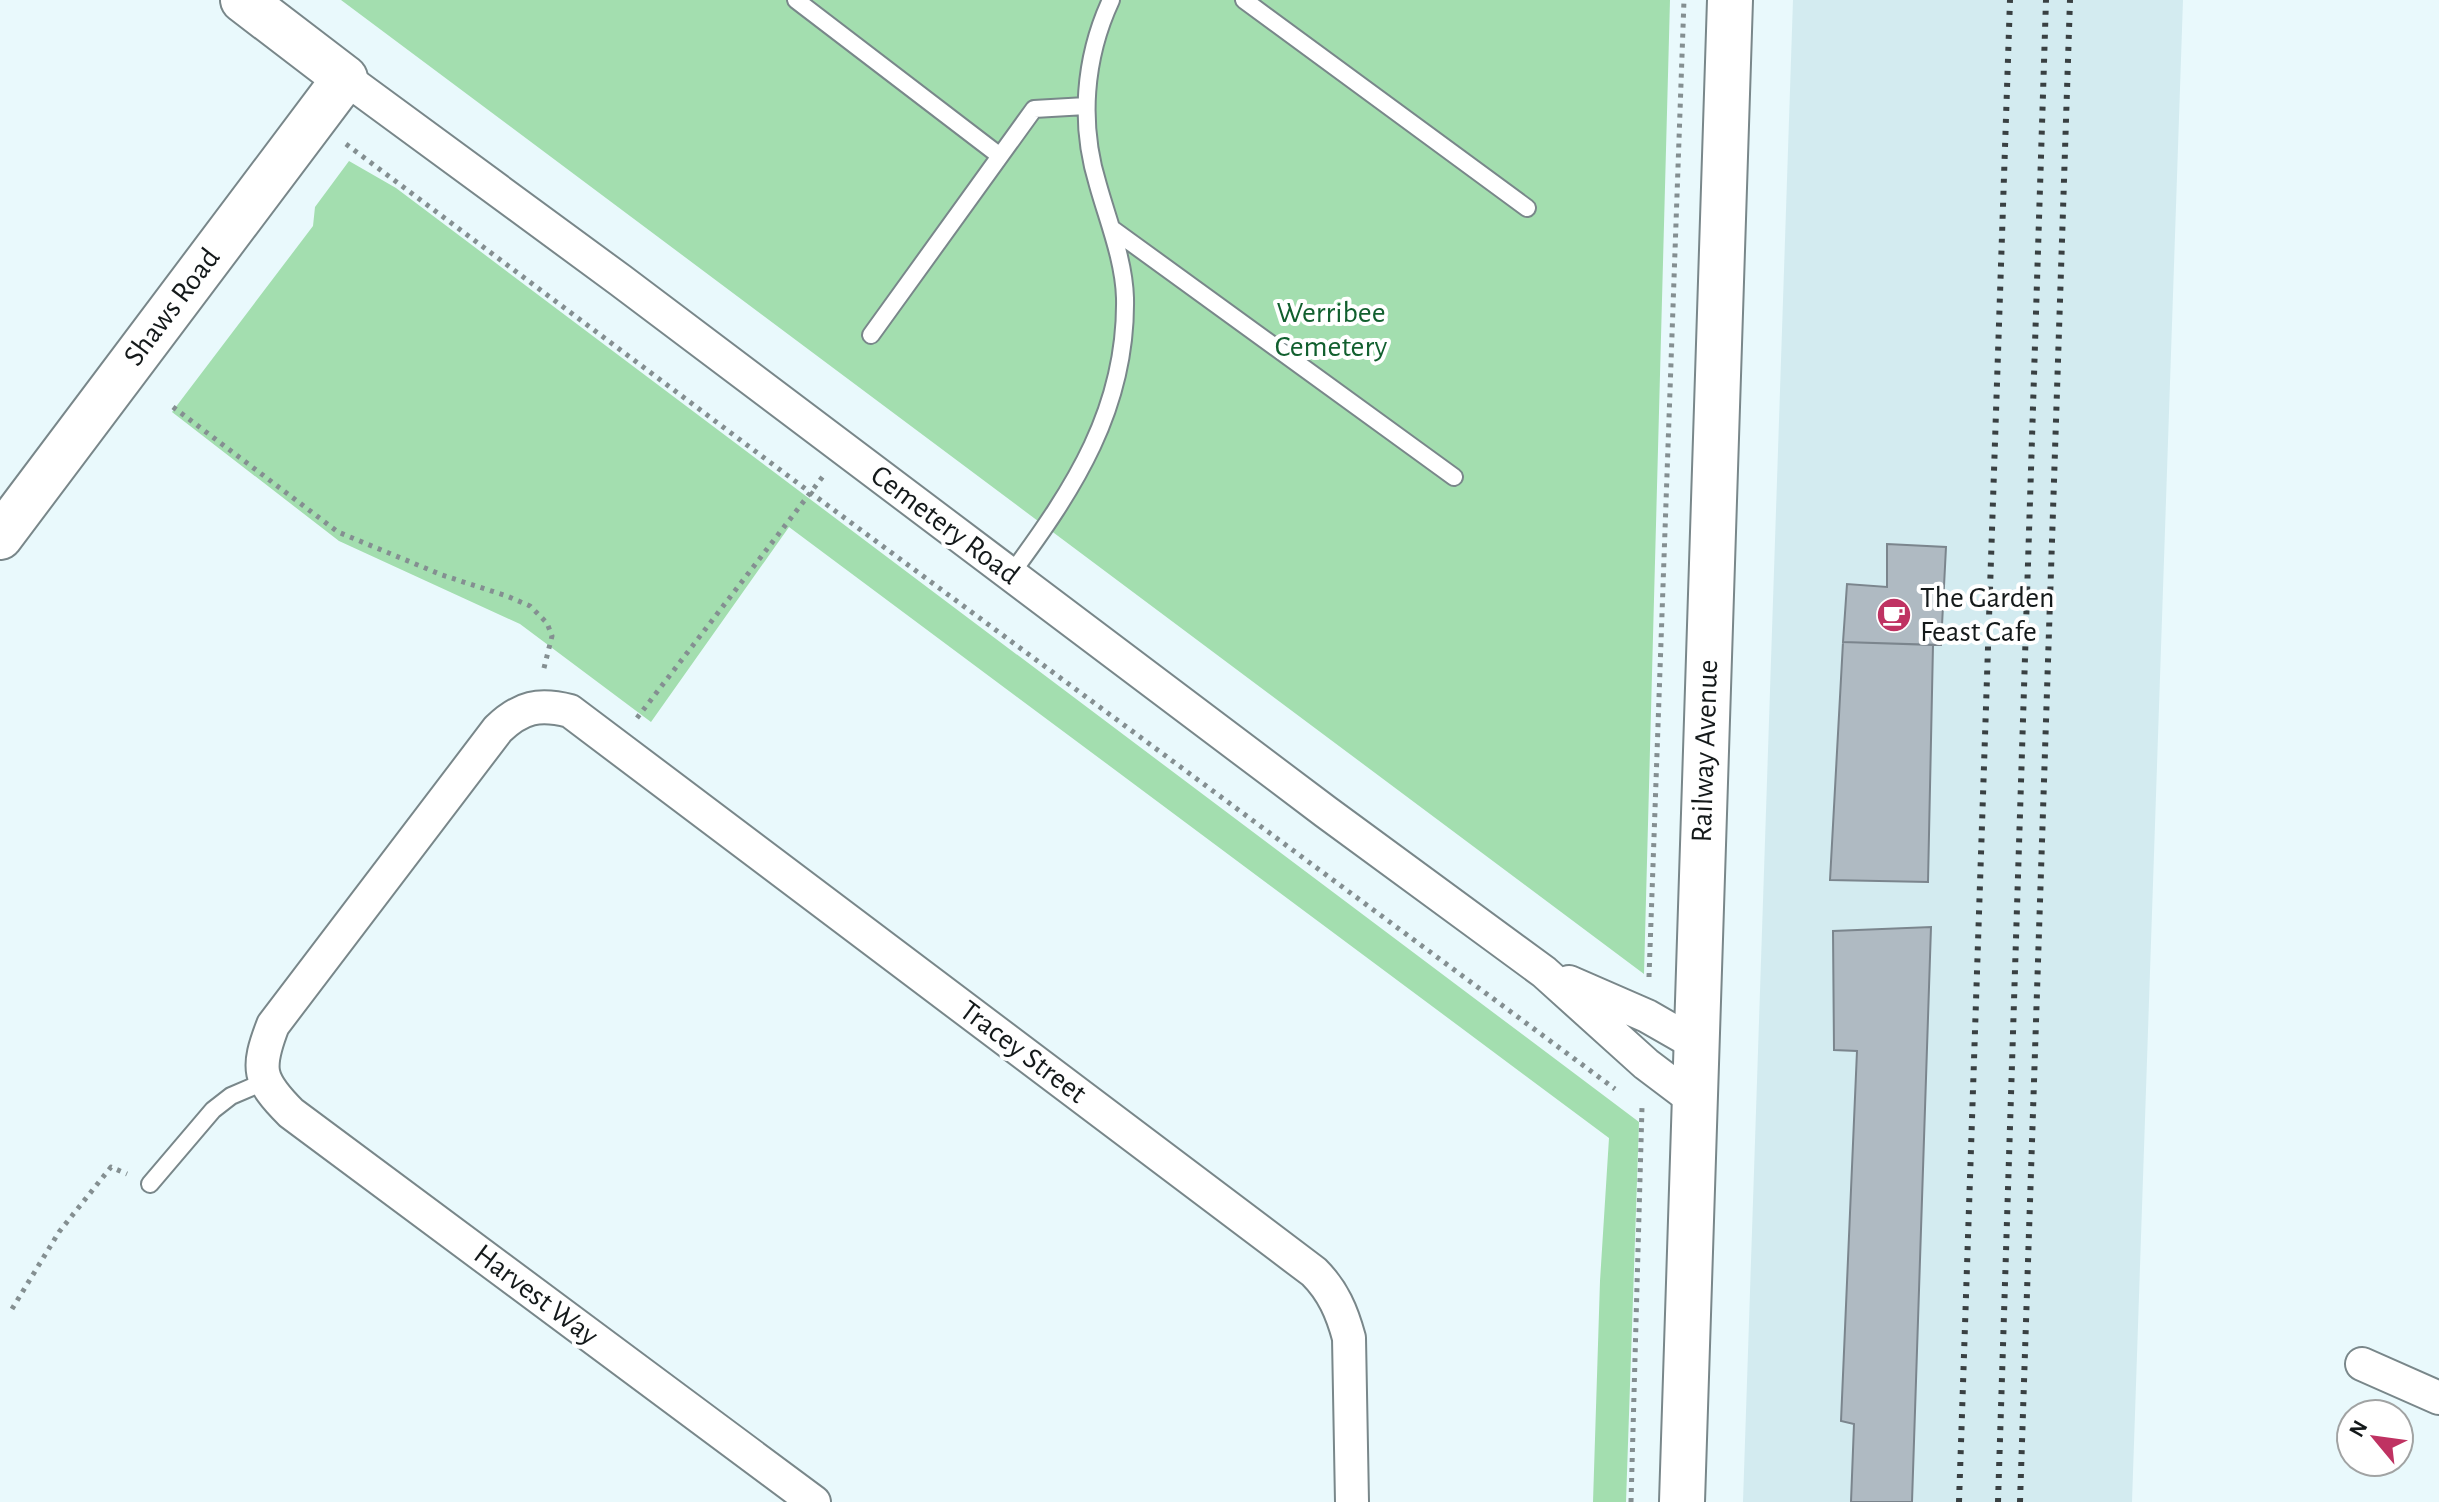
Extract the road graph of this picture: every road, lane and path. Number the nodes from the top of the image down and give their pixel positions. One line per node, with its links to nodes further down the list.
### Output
1 (243, 0): 7 (street)
2 (796, 0): 10 (lane)
3 (1111, 0): 8 (lane)
4 (1244, 0): 11 (lane)
5 (1684, 0): 23 (path)
6 (1730, 0): 24 (street, Railway Avenue)
7 (345, 78): 9 (street, Shaws Road); 15 (street, Cemetery Road)
8 (1086, 106): 10 (lane); 12 (lane)
9 (313, 119): 17 (path); 18 (street, Shaws Road)
10 (1000, 156): 13 (lane)
11 (1527, 208)
12 (1111, 228): 16 (lane); 19 (lane)
13 (871, 335)
14 (173, 407): 20 (path)
15 (844, 449): 17 (path); 19 (street, Cemetery Road)
16 (1454, 477)
17 (811, 493): 21 (path); 27 (path)
18 (0, 537)
19 (1011, 574): 22 (street, Cemetery Road)
20 (533, 708): 21 (street, Tracey Street); 26 (street)
21 (615, 746): 36 (street, Tracey Street)
22 (1544, 972): 23 (street, Cemetery Road); 25 (street, Cemetery Road)
23 (1647, 1016): 24 (street, Cemetery Road)
24 (1696, 1044): 29 (street, Railway Avenue)
25 (1646, 1064): 29 (street, Cemetery Road); 30 (path)
26 (266, 1081): 31 (lane); 35 (street, Harvest Way)
27 (1616, 1090)
28 (1629, 1099): 30 (path)
29 (1695, 1101): 38 (street, Railway Avenue)
30 (1642, 1109): 37 (path)
31 (150, 1184): 32 (path)
32 (12, 1309)
33 (2362, 1364): 34 (street)
34 (2439, 1398)
35 (814, 1502)
36 (1352, 1502)
37 (1631, 1502)
38 (1682, 1502)

